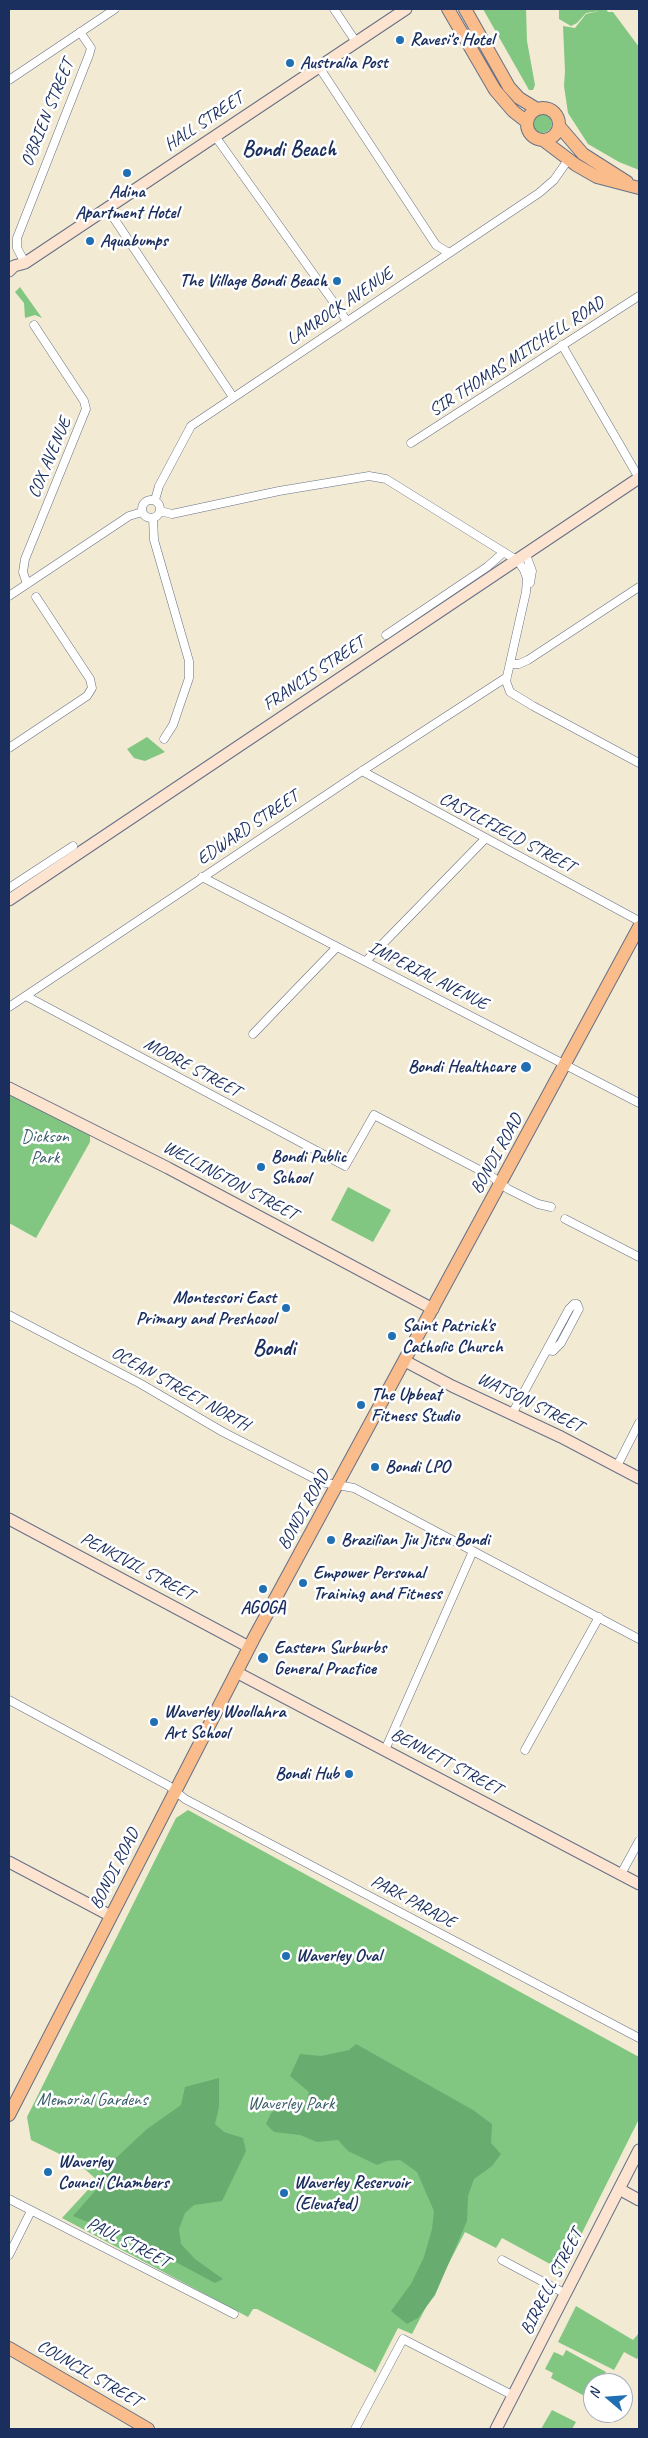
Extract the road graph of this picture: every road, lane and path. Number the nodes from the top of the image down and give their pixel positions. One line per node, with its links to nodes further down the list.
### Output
1 (115, 9): 6 (street)
2 (334, 9): 7 (street)
3 (406, 9): 7 (street, HALL STREET)
4 (448, 9): 11 (main road)
5 (465, 9): 10 (main road)
6 (80, 32): 9 (street); 19 (street, O'BRIEN STREET)
7 (356, 42): 8 (street, HALL STREET)
8 (319, 67): 13 (street, HALL STREET); 18 (street)
9 (9, 80)
10 (537, 109): 11 (main road); 12 (main road)
11 (527, 122): 14 (main road)
12 (559, 126): 14 (main road); 16 (main road)
13 (215, 136): 17 (street, HALL STREET); 23 (street)
14 (543, 140): 15 (main road)
15 (568, 160): 16 (main road); 18 (street, LAMROCK AVENUE)
16 (634, 186)
17 (107, 208): 19 (street, HALL STREET); 26 (street)
18 (449, 253): 23 (street, LAMROCK AVENUE)
19 (24, 264): 20 (street); 21 (street)
20 (9, 271)
21 (9, 281)
22 (639, 296): 25 (street, SIR THOMAS MITCHELL ROAD)
23 (347, 321): 26 (street, LAMROCK AVENUE)
24 (34, 326): 35 (street, COX AVENUE)
25 (562, 345): 27 (street, SIR THOMAS MITCHELL ROAD); 28 (street)
26 (233, 397): 29 (street, LAMROCK AVENUE)
27 (411, 443)
28 (639, 478): 34 (street, FRANCIS STREET)
29 (155, 500): 30 (street); 31 (street)
30 (160, 511): 32 (street); 33 (street)
31 (142, 512): 32 (street); 35 (street)
32 (152, 518): 42 (street)
33 (504, 552): 34 (street); 39 (street, FRANCIS STREET)
34 (522, 558): 40 (street); 50 (street, FRANCIS STREET)
35 (27, 584): 37 (street)
36 (639, 587): 40 (street)
37 (9, 596)
38 (36, 597): 43 (street)
39 (386, 635)
40 (510, 664): 41 (street)
41 (507, 677): 44 (street); 45 (street, EDWARD STREET)
42 (164, 739)
43 (9, 748)
44 (639, 763)
45 (362, 771): 46 (street, CASTLEFIELD STREET); 48 (street, EDWARD STREET)
46 (485, 839): 51 (street, CASTLEFIELD STREET); 53 (street)
47 (73, 846): 49 (street)
48 (202, 877): 52 (street, IMPERIAL AVENUE); 54 (street, EDWARD STREET)
49 (9, 888)
50 (9, 900)
51 (638, 929): 57 (main road, BONDI ROAD)
52 (337, 947): 53 (street, IMPERIAL AVENUE); 56 (street)
53 (366, 961): 57 (street, IMPERIAL AVENUE)
54 (26, 996): 55 (street, EDWARD STREET); 60 (street, MOORE STREET)
55 (9, 1007)
56 (253, 1034)
57 (566, 1065): 59 (street, IMPERIAL AVENUE); 60 (main road, BONDI ROAD)
58 (9, 1088): 64 (street, WELLINGTON STREET)
59 (639, 1102)
60 (501, 1183): 61 (street); 64 (main road, BONDI ROAD)
61 (551, 1207)
62 (565, 1219): 63 (street)
63 (639, 1257)
64 (432, 1309): 67 (main road, BONDI ROAD)
65 (9, 1315): 72 (street, OCEAN STREET NORTH)
66 (548, 1350): 66 (street); 68 (street)
67 (405, 1361): 68 (street, WATSON STREET); 72 (main road, BONDI ROAD)
68 (512, 1414): 70 (street, WATSON STREET)
69 (639, 1423): 70 (street)
70 (617, 1466): 71 (street, WATSON STREET)
71 (639, 1478)
72 (337, 1486): 74 (street, OCEAN STREET NORTH); 77 (main road, BONDI ROAD)
73 (9, 1519): 77 (street, PENKIVIL STREET)
74 (473, 1552): 75 (street, OCEAN STREET NORTH); 80 (street)
75 (599, 1617): 76 (street, OCEAN STREET NORTH); 81 (street)
76 (639, 1639)
77 (249, 1647): 78 (main road, BONDI ROAD)
78 (236, 1672): 80 (street, BENNETT STREET); 82 (main road, BONDI ROAD)
79 (9, 1700): 82 (street, PARK PARADE)
80 (385, 1750): 85 (street, BENNETT STREET)
81 (525, 1750)
82 (175, 1790): 87 (main road, BONDI ROAD); 88 (street, PARK PARADE)
83 (639, 1841): 85 (street)
84 (9, 1862): 87 (street)
85 (621, 1874): 86 (street, BENNETT STREET)
86 (639, 1884)
87 (111, 1916): 89 (main road, BONDI ROAD)
88 (639, 2038)
89 (9, 2115)
90 (639, 2150): 91 (street, BIRRELL STREET)
91 (619, 2189): 93 (street); 97 (street, BIRRELL STREET)
92 (9, 2199): 94 (street, PAUL STREET)
93 (639, 2200)
94 (31, 2211): 95 (street); 98 (street, PAUL STREET)
95 (9, 2255)
96 (502, 2260): 97 (street)
97 (566, 2294): 100 (street, BIRRELL STREET)
98 (234, 2314)
99 (10, 2348): 101 (main road, COUNCIL STREET)
100 (514, 2396): 102 (street); 103 (street, BIRRELL STREET)
101 (148, 2429)
102 (355, 2429)
103 (496, 2429)

